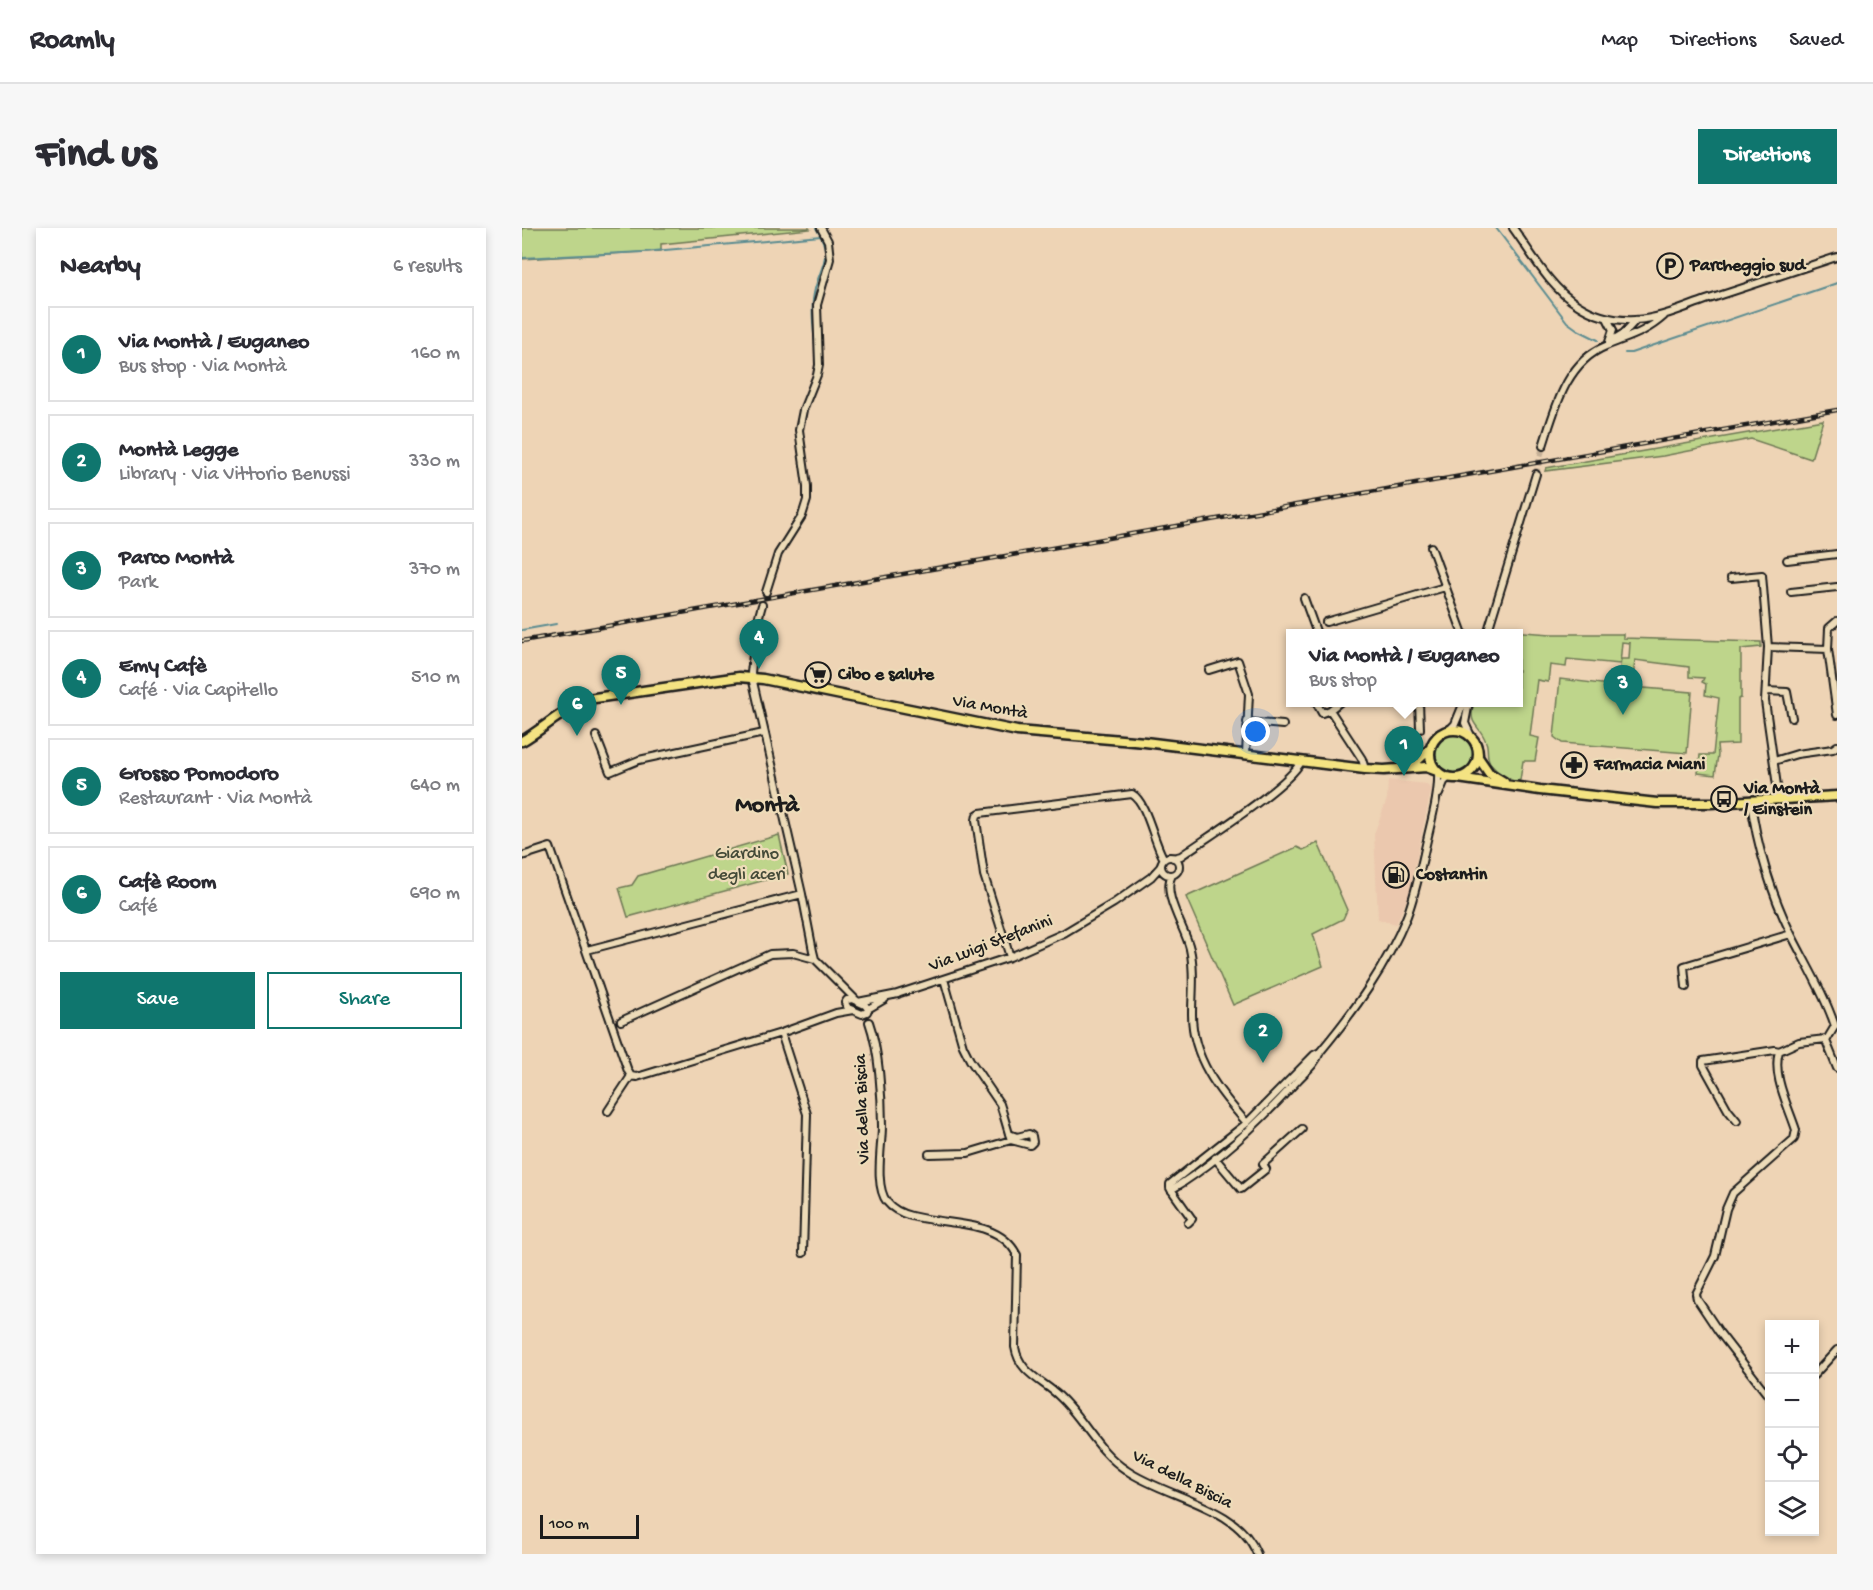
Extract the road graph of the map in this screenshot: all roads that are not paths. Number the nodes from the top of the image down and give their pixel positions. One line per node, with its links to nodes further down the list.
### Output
1 (821, 228): 17 (street)
2 (1513, 228): 5 (street)
3 (1837, 257): 4 (street)
4 (1667, 313): 6 (street); 7 (street)
5 (1606, 318): 6 (street); 8 (street)
6 (1636, 320): 7 (street); 8 (street)
7 (1634, 336): 8 (street)
8 (1607, 345): 9 (street)
9 (1543, 446)
10 (1536, 474): 25 (street)
11 (1431, 547): 15 (street)
12 (1837, 554): 13 (street)
13 (1787, 560)
14 (1731, 578): 26 (street)
15 (1445, 587): 22 (street); 24 (street)
16 (1837, 587): 18 (street)
17 (766, 592)
18 (1791, 592)
19 (1304, 598): 23 (street)
20 (762, 605): 29 (street)
21 (1837, 621): 27 (street)
22 (1326, 622)
23 (1316, 629)
24 (1461, 629)
25 (1488, 629)
26 (1768, 647): 27 (street); 30 (street)
27 (1828, 649): 37 (street)
28 (1209, 670): 39 (street)
29 (752, 678): 43 (street); 46 (main road, Via Montà); 49 (main road, Via Montà)
30 (1766, 691): 38 (street); 51 (street)
31 (1319, 707): 36 (street)
32 (1334, 707): 36 (street)
33 (1419, 707): 41 (street)
34 (1464, 707): 42 (street)
35 (1466, 707): 45 (street)
36 (1330, 710): 53 (street)
37 (1837, 715)
38 (1792, 718)
39 (1247, 722): 40 (street); 49 (street)
40 (1282, 725)
41 (1420, 729)
42 (1448, 731): 45 (main road); 48 (main road, Via Montà)
43 (764, 733): 44 (street); 68 (street)
44 (597, 736)
45 (1472, 738): 50 (main road, Via Montà)
46 (524, 739)
47 (1837, 746): 51 (street)
48 (1431, 747): 54 (main road, Via Montà); 55 (main road)
49 (1246, 754): 52 (main road, Via Montà)
50 (1478, 757): 56 (main road); 57 (main road, Via Montà)
51 (1774, 761): 59 (street)
52 (1301, 762): 53 (main road, Via Montà); 64 (street)
53 (1365, 769): 54 (main road, Via Montà)
54 (1388, 770): 55 (main road, Via Montà)
55 (1438, 771): 56 (main road, Via Montà); 61 (street)
56 (1454, 778): 57 (main road, Via Montà); 61 (street)
57 (1512, 786): 60 (main road, Via Montà)
58 (1837, 796): 59 (main road, Via Montà)
59 (1779, 800): 60 (main road, Via Montà)
60 (1751, 801): 69 (street)
61 (1435, 803): 87 (street)
62 (522, 856): 70 (street)
63 (1164, 859): 64 (street); 65 (street, Via Luigi Stefanini); 71 (street)
64 (1177, 859): 66 (street)
65 (1161, 866): 66 (street); 67 (street, Via Luigi Stefanini)
66 (1169, 874): 67 (street, Via Luigi Stefanini); 93 (street)
67 (1151, 877): 71 (street, Via Luigi Stefanini)
68 (802, 894): 70 (street); 72 (street)
69 (1791, 934): 75 (street); 83 (street)
70 (587, 950): 89 (street)
71 (1010, 957): 73 (street, Via Luigi Stefanini)
72 (815, 958): 74 (street, Via della Biscia); 82 (street)
73 (944, 979): 76 (street, Via Luigi Stefanini); 97 (street)
74 (842, 985): 77 (street); 78 (street, Via della Biscia)
75 (1686, 987)
76 (898, 994): 78 (street, Via Luigi Stefanini); 80 (street, Via Luigi Stefanini)
77 (845, 1002): 78 (street); 79 (street, Via della Biscia); 81 (street)
78 (858, 1002): 80 (street, Via della Biscia)
79 (853, 1010): 80 (street, Via della Biscia); 81 (street)
80 (866, 1012): 106 (street, Via della Biscia)
81 (836, 1013): 84 (street)
82 (621, 1021)
83 (1836, 1026): 85 (street)
84 (782, 1033): 89 (street); 102 (street)
85 (1826, 1038): 86 (street); 88 (street)
86 (1779, 1051): 92 (street); 105 (street)
87 (1320, 1052): 91 (street); 93 (street)
88 (1837, 1068)
89 (632, 1076): 90 (street)
90 (608, 1111)
91 (1269, 1111): 93 (street); 95 (street)
92 (1737, 1121)
93 (1246, 1123): 95 (street); 96 (street)
94 (1302, 1130): 98 (street)
95 (1239, 1138): 98 (street)
96 (1219, 1147): 98 (street); 99 (street)
97 (929, 1154)
98 (1215, 1158): 99 (street); 100 (street)
99 (1200, 1162): 100 (street)
100 (1171, 1189): 101 (street)
101 (1188, 1223)
102 (803, 1253)
103 (1837, 1350): 104 (street)
104 (1816, 1374)
105 (1765, 1392)
106 (1257, 1554)

